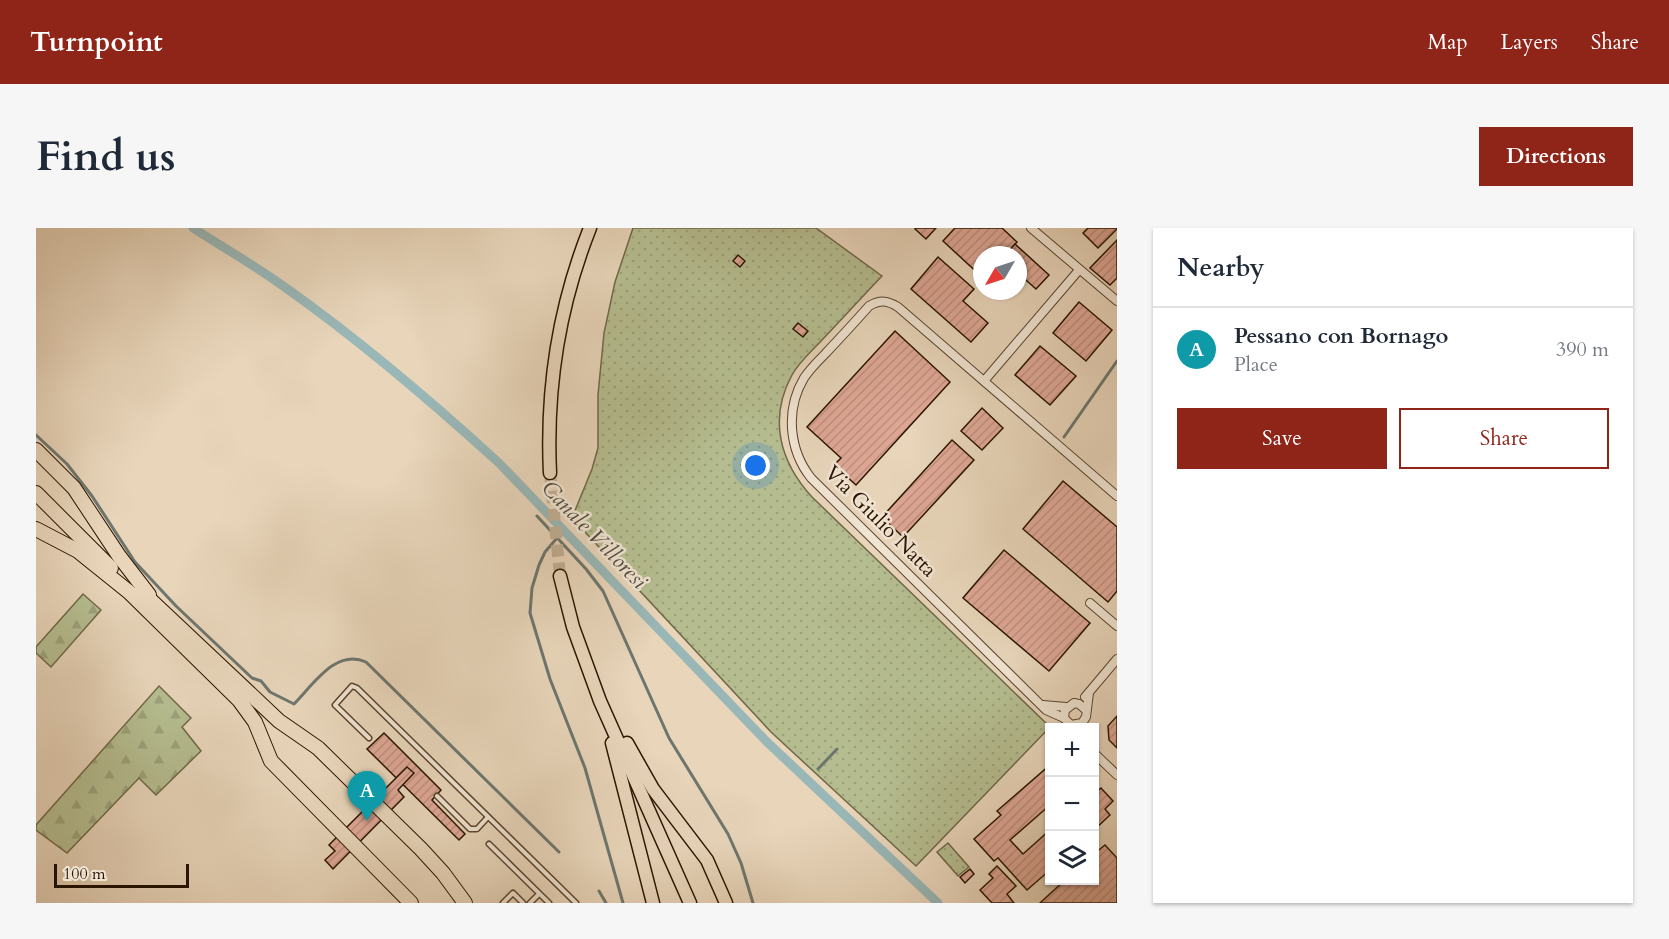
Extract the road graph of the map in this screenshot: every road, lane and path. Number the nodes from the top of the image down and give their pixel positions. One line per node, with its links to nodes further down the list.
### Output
1 (590, 228): 7 (main road)
2 (1031, 228): 3 (street)
3 (1079, 270): 4 (street); 5 (street)
4 (1117, 301)
5 (984, 381): 9 (street, Via Giulio Natta); 21 (street, Via Giulio Natta)
6 (36, 450): 15 (highway)
7 (550, 473)
8 (36, 493): 11 (highway)
9 (1117, 496)
10 (36, 529): 13 (highway)
11 (103, 559): 13 (highway); 15 (highway)
12 (560, 576): 19 (main road)
13 (141, 603): 34 (highway)
14 (1090, 603): 16 (street)
15 (158, 606): 35 (highway)
16 (1117, 626)
17 (1117, 659): 18 (street)
18 (1089, 693): 20 (street); 23 (street)
19 (600, 701): 41 (main road); 42 (main road); 43 (main road)
20 (1079, 704): 22 (street); 23 (street)
21 (1043, 705): 22 (street); 24 (street, Via Giulio Natta)
22 (1066, 707): 24 (street)
23 (1086, 711): 26 (street)
24 (1064, 718): 25 (street)
25 (1068, 723)
26 (1081, 723)
27 (369, 738): 31 (lane)
28 (1099, 757): 29 (street)
29 (1117, 775)
30 (437, 796): 31 (lane)
31 (488, 817): 40 (lane)
32 (489, 844): 33 (lane)
33 (539, 894): 38 (lane); 39 (lane)
34 (411, 903)
35 (465, 903)
36 (503, 903): 37 (lane)
37 (523, 903)
38 (530, 903)
39 (549, 903)
40 (576, 903)
41 (653, 903)
42 (690, 903)
43 (726, 903)

